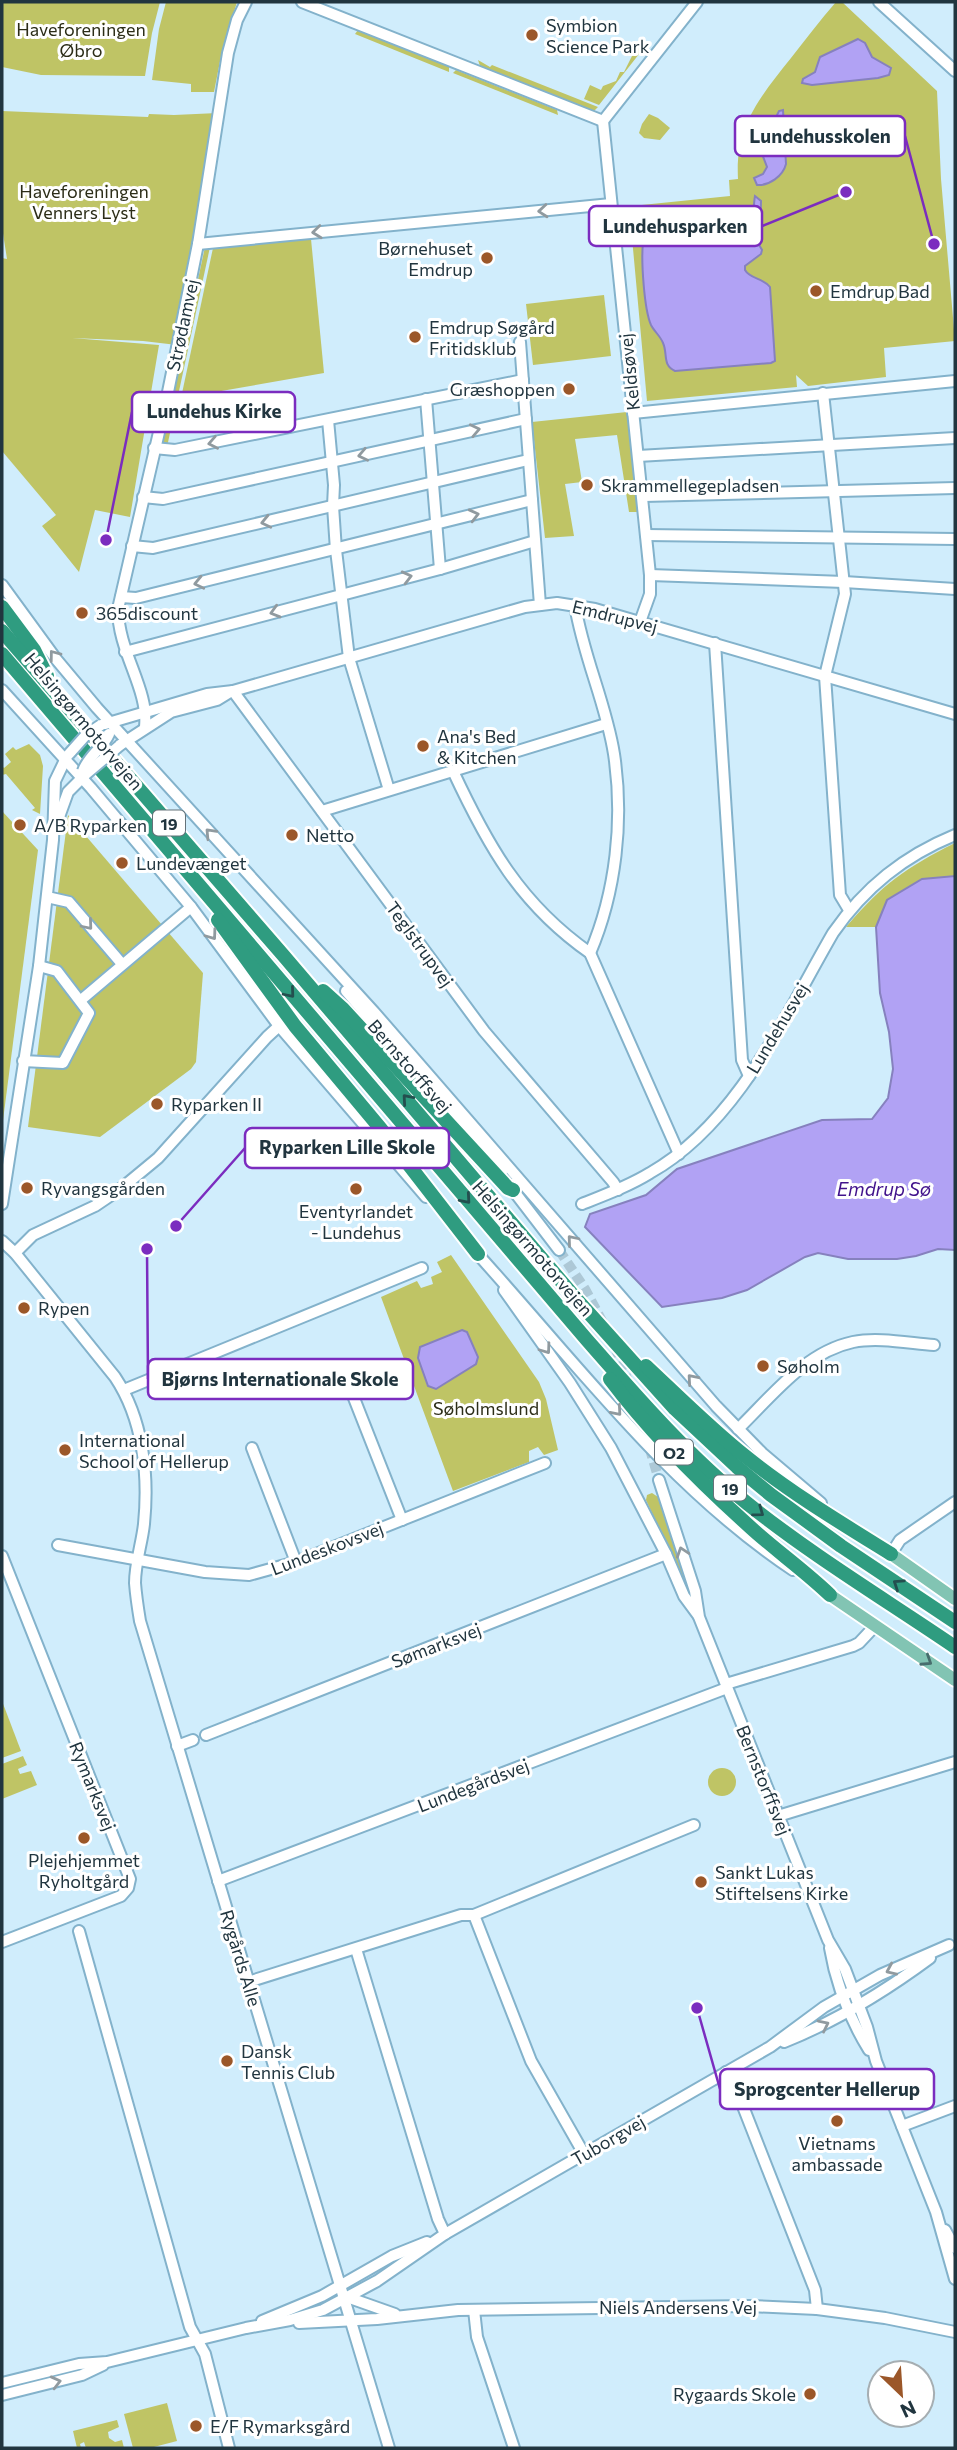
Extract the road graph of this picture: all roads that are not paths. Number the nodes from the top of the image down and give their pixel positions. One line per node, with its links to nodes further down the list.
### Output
1 (246, 2): 8 (street, Strødamvej)
2 (303, 2): 6 (street)
3 (697, 2): 6 (street)
4 (879, 2): 5 (street)
5 (955, 71)
6 (603, 121): 7 (street, Keldsøvej)
7 (611, 204): 8 (street, one-way to 8); 14 (street, Keldsøvej)
8 (198, 244): 20 (street, Strødamvej)
9 (520, 342): 10 (street)
10 (523, 380): 13 (street); 15 (street)
11 (955, 381): 12 (street)
12 (823, 393): 14 (street); 19 (street)
13 (426, 399): 16 (street); 18 (street)
14 (633, 413): 21 (street, Keldsøvej)
15 (526, 419): 18 (street, one-way to 15); 22 (street)
16 (328, 420): 20 (street, one-way to 20); 23 (street)
17 (955, 438): 19 (street)
18 (429, 440): 23 (street, one-way to 23); 24 (street)
19 (828, 446): 21 (street); 26 (street)
20 (160, 449): 28 (street, Strødamvej)
21 (638, 456): 27 (street, Keldsøvej)
22 (528, 460): 24 (street); 29 (street)
23 (332, 461): 28 (street); 30 (street)
24 (432, 482): 30 (street); 31 (street)
25 (955, 488): 26 (street)
26 (834, 491): 27 (street); 33 (street)
27 (643, 496): 32 (street, Keldsøvej)
28 (143, 497): 36 (street, Strødamvej)
29 (532, 500): 31 (street, one-way to 29); 35 (street)
30 (333, 506): 36 (street, one-way to 36); 37 (street)
31 (437, 524): 37 (street); 38 (street)
32 (646, 535): 33 (street); 39 (street, Keldsøvej)
33 (839, 538): 34 (street); 40 (street)
34 (955, 540)
35 (535, 541): 38 (street); 45 (street)
36 (132, 546): 44 (street, Strødamvej)
37 (336, 550): 43 (street); 44 (street, one-way to 44)
38 (440, 569): 43 (street, one-way to 38)
39 (650, 575): 40 (street); 48 (street, Keldsøvej)
40 (844, 582): 42 (street); 54 (street)
41 (2, 585): 61 (street, one-way to 41)
42 (955, 589)
43 (340, 594): 51 (street, one-way to 51); 53 (street)
44 (121, 597): 51 (street, Strødamvej)
45 (540, 605): 46 (street, Emdrupvej); 53 (street, Emdrupvej)
46 (575, 605): 48 (street, Emdrupvej); 60 (street)
47 (2, 608): 57 (highway)
48 (640, 622): 50 (street, Emdrupvej)
49 (2, 631): 57 (highway, Helsingørmotorvejen / 19)
50 (715, 643): 54 (street, Emdrupvej); 83 (street)
51 (125, 652): 58 (street, Strødamvej)
52 (2, 656): 71 (highway, Helsingørmotorvejen / 19)
53 (349, 658): 56 (street, Emdrupvej); 67 (street)
54 (825, 676): 59 (street, Emdrupvej); 75 (street)
55 (2, 690): 64 (street)
56 (233, 691): 58 (street, Emdrupvej); 62 (street, Emdrupvej); 68 (street, Teglstrupvej)
57 (56, 692): 77 (highway, Helsingørmotorvejen / 19)
58 (146, 712): 61 (street, Emdrupvej); 62 (street, Strødamvej)
59 (955, 714)
60 (606, 724): 65 (street); 76 (street)
61 (107, 727): 63 (street); 64 (street, Emdrupvej, bridge); 66 (street, bridge)
62 (145, 727): 63 (street, Emdrupvej)
63 (122, 743): 66 (street, Emdrupvej, bridge); 72 (street, one-way to 63)
64 (67, 757): 66 (street); 70 (street)
65 (453, 771): 67 (street); 76 (street)
66 (83, 774): 70 (street); 74 (street)
67 (389, 790): 68 (street)
68 (322, 811): 86 (street, Teglstrupvej)
69 (955, 835): 75 (street, Lundehusvej)
70 (53, 840): 73 (street)
71 (183, 866): 92 (highway); 94 (highway, Helsingørmotorvejen / 19, one-way to 94)
72 (257, 884): 85 (street, Bernstorffsvej); 99 (street, one-way to 72)
73 (47, 897): 78 (street, one-way to 78); 79 (street)
74 (191, 906): 78 (street); 81 (street, one-way to 81)
75 (849, 911): 83 (street, Lundehusvej)
76 (590, 953): 84 (street)
77 (283, 955): 85 (highway); 95 (highway, Helsingørmotorvejen / 19, one-way to 77)
78 (122, 964): 80 (street)
79 (39, 966): 80 (street); 82 (street)
80 (81, 1000): 82 (street)
81 (279, 1026): 91 (street); 92 (street)
82 (23, 1061): 87 (street)
83 (750, 1076): 84 (street, Lundehusvej)
84 (679, 1154): 86 (street, Lundehusvej)
85 (513, 1190): 90 (street, Bernstorffsvej)
86 (618, 1190): 88 (street, Lundehusvej)
87 (2, 1204)
88 (582, 1204)
89 (2, 1241): 91 (street, Rygårds Alle)
90 (559, 1250)
91 (15, 1253): 98 (street, Rygårds Alle)
92 (478, 1254): 106 (street, Bernstorffsvej, one-way to 106); 111 (street, one-way to 111)
93 (422, 1268): 98 (street)
94 (542, 1287): 111 (highway, O2); 116 (highway, Helsingørmotorvejen / 19, one-way to 116)
95 (578, 1301): 107 (highway, O2); 114 (highway, Helsingørmotorvejen / 19, one-way to 95)
96 (934, 1345): 99 (street)
97 (350, 1388): 104 (street)
98 (124, 1390): 109 (street, Rygårds Alle)
99 (738, 1429): 107 (street)
100 (252, 1448): 110 (street)
101 (545, 1463): 104 (street, Lundeskovsvej)
102 (659, 1480): 113 (street, Bernstorffsvej, one-way to 102)
103 (955, 1502): 107 (street)
104 (402, 1520): 110 (street, Lundeskovsvej)
105 (58, 1545): 109 (street, Lundeskovsvej)
106 (666, 1554): 113 (street, Bernstorffsvej); 119 (street, Sømarksvej)
107 (891, 1554): 112 (main road, O2)
108 (2, 1556): 128 (street, Rymarksvej)
109 (138, 1558): 110 (street, Lundeskovsvej); 121 (street, Rygårds Alle)
110 (296, 1562)
111 (830, 1595): 115 (main road, O2)
112 (955, 1599)
113 (699, 1617): 118 (street, Bernstorffsvej)
114 (955, 1622)
115 (874, 1627): 117 (main road, O2, one-way to 117); 118 (street, Lundegårdsvej)
116 (955, 1647)
117 (955, 1680)
118 (727, 1686): 123 (street, Bernstorffsvej); 125 (street, Lundegårdsvej)
119 (206, 1735)
120 (193, 1740): 121 (street)
121 (177, 1746): 125 (street, Rygårds Alle)
122 (955, 1762): 123 (street)
123 (778, 1815): 132 (street, Bernstorffsvej)
124 (694, 1825): 126 (street)
125 (218, 1881): 131 (street, Rygårds Alle)
126 (474, 1915): 130 (street); 138 (street)
127 (79, 1931): 150 (street)
128 (2, 1942)
129 (952, 1943): 132 (street, Tuborgvej, one-way to 132); 133 (street, Tuborgvej)
130 (356, 1949): 131 (street); 139 (street)
131 (248, 1982): 143 (street, Rygårds Alle)
132 (848, 1993): 133 (street, Bernstorffsvej); 134 (street, Tuborgvej)
133 (854, 2008): 134 (street, Tuborgvej, one-way to 133); 137 (street, Bernstorffsvej)
134 (770, 2047): 135 (street, Tuborgvej)
135 (726, 2072): 138 (street, Tuborgvej); 144 (street)
136 (955, 2106): 137 (street)
137 (902, 2126): 140 (street, Bernstorffsvej)
138 (584, 2154): 139 (street, Tuborgvej)
139 (445, 2234): 143 (street, Tuborgvej)
140 (953, 2253): 141 (street, Bernstorffsvej)
141 (955, 2279)
142 (324, 2295): 143 (street, Niels Andersens Vej); 148 (street, Tuborgvej)
143 (344, 2295): 146 (street, Niels Andersens Vej); 147 (street, Rygårds Alle); 148 (street, Tuborgvej)
144 (817, 2309): 145 (street, Niels Andersens Vej); 149 (street, Niels Andersens Vej)
145 (474, 2310): 146 (street, Niels Andersens Vej); 156 (street)
146 (399, 2316): 147 (street, Niels Andersens Vej)
147 (351, 2320): 148 (street, Niels Andersens Vej); 155 (street, Rygårds Alle)
148 (246, 2328): 150 (street, Tuborgvej)
149 (955, 2332)
150 (197, 2340): 151 (street, Tuborgvej); 154 (street)
151 (107, 2362): 152 (street, Tuborgvej); 153 (street, Tuborgvej, one-way to 151)
152 (2, 2383)
153 (2, 2395)
154 (229, 2448)
155 (389, 2448)
156 (514, 2448)

